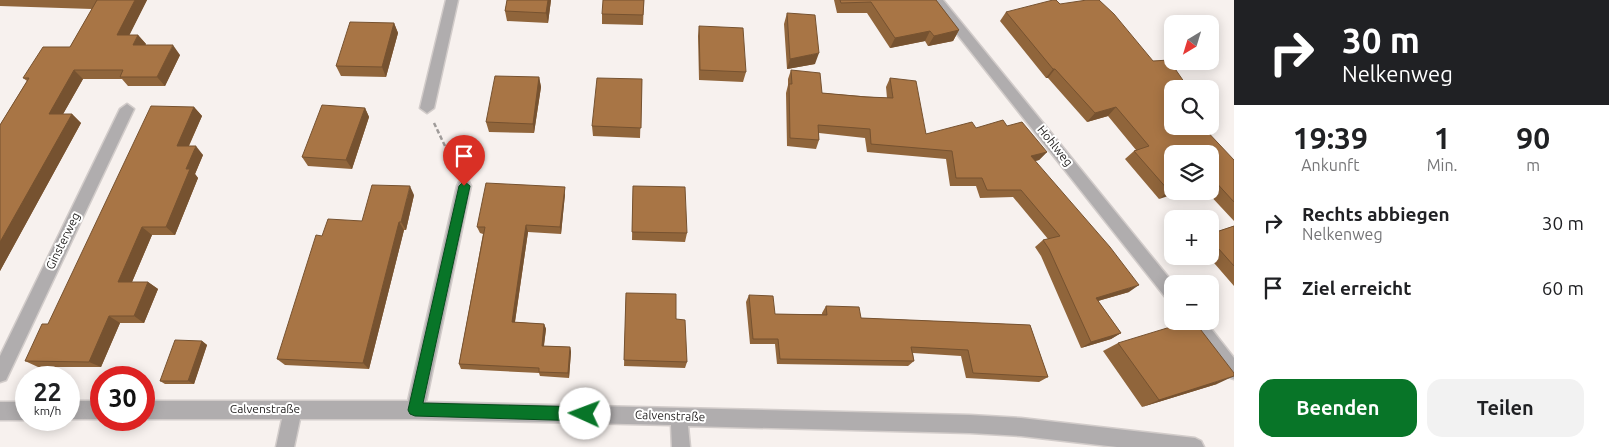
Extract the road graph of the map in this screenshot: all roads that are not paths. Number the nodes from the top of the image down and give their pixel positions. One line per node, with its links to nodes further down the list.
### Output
1 (452, 0): 3 (street)
2 (936, 0): 6 (street, Hohlweg)
3 (427, 108)
4 (127, 109): 9 (street, Ginsterweg)
5 (464, 186): 13 (street)
6 (1164, 283)
7 (1202, 330): 8 (street)
8 (1234, 371)
9 (0, 374)
10 (293, 409): 12 (street, Calvenstraße); 13 (street, Calvenstraße); 17 (street)
11 (15, 410): 14 (street)
12 (155, 410)
13 (415, 410): 15 (street, Calvenstraße)
14 (0, 411)
15 (679, 417): 16 (street, Calvenstraße); 18 (street)
16 (1141, 444): 19 (street, Calvenstraße)
17 (285, 447)
18 (681, 447)
19 (1195, 447)

